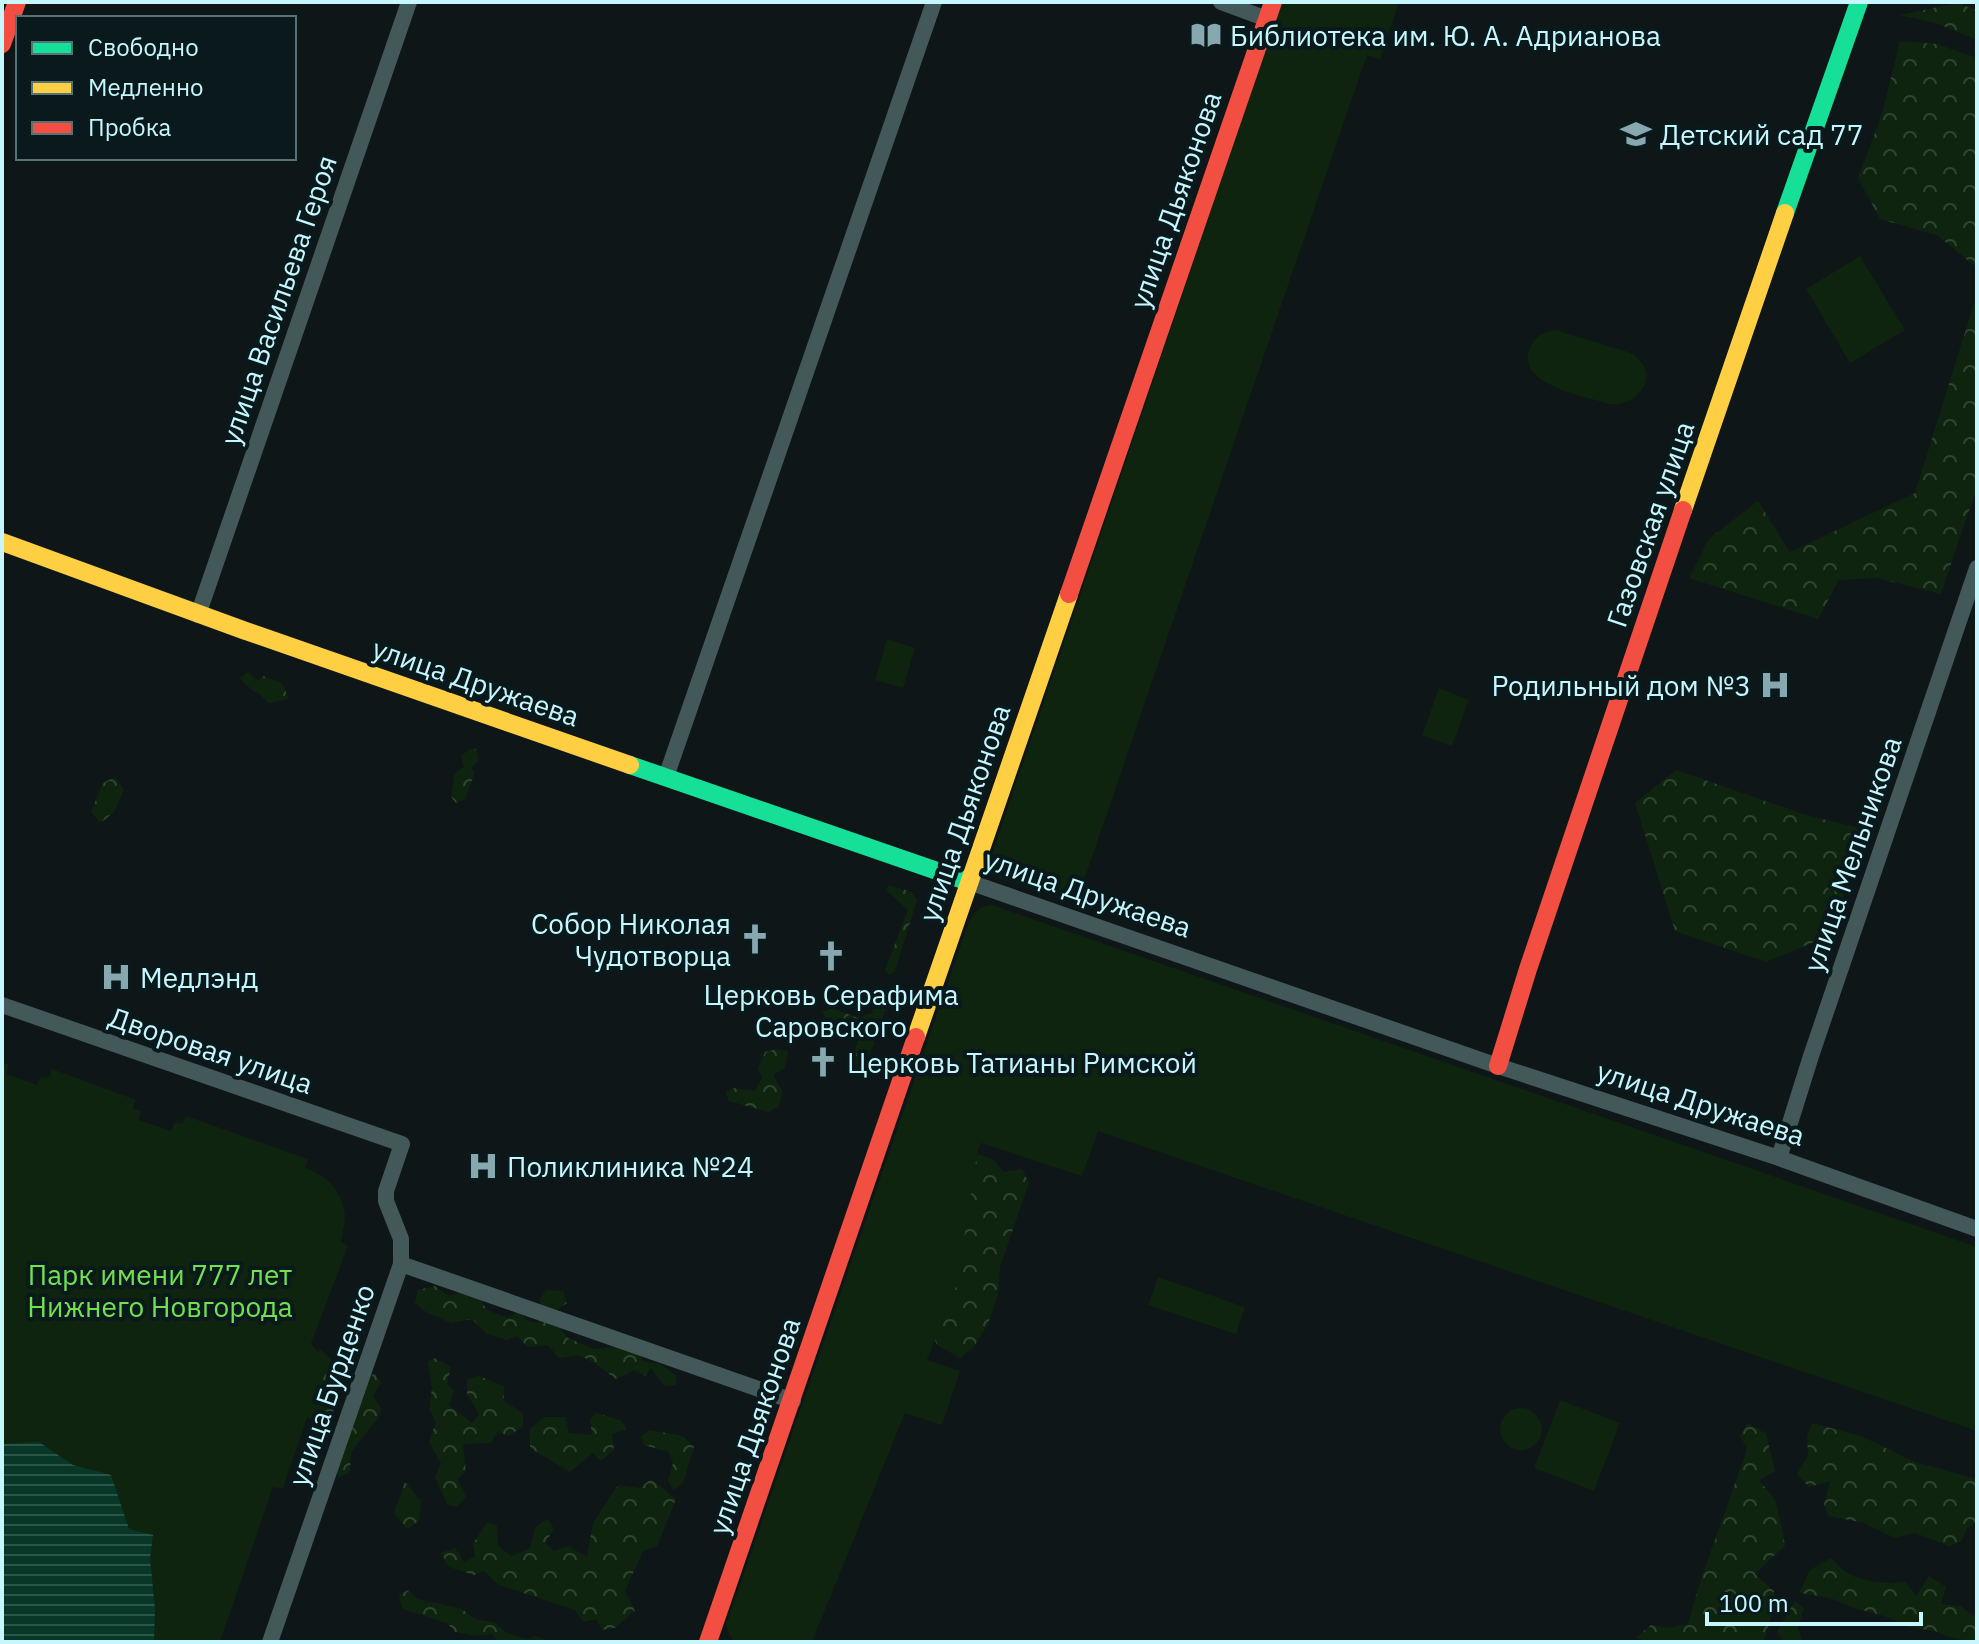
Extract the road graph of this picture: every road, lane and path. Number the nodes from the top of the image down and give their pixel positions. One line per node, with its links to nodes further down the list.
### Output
1 (17, 2): 7 (street)
2 (409, 2): 10 (street, улица Васильева Героя)
3 (934, 2): 11 (street)
4 (1221, 2): 6 (street)
5 (1859, 2): 14 (street, Газовская улица)
6 (1270, 11): 12 (street, улица Дьяконова)
7 (2, 44)
8 (2, 542): 10 (street, улица Дружаева)
9 (1977, 568): 16 (street, улица Мельникова)
10 (198, 615): 11 (street, улица Дружаева)
11 (666, 777): 12 (street, улица Дружаева)
12 (969, 882): 14 (street, улица Дружаева); 19 (street, улица Дьяконова)
13 (2, 1005): 15 (street, Дворовая улица)
14 (1498, 1066): 16 (street, улица Дружаева)
15 (402, 1144): 18 (street, улица Бурденко)
16 (1779, 1158): 17 (street, улица Дружаева)
17 (1977, 1229)
18 (401, 1264): 19 (street); 21 (street, улица Бурденко)
19 (793, 1401): 20 (street, улица Дьяконова)
20 (714, 1637)
21 (270, 1642)

